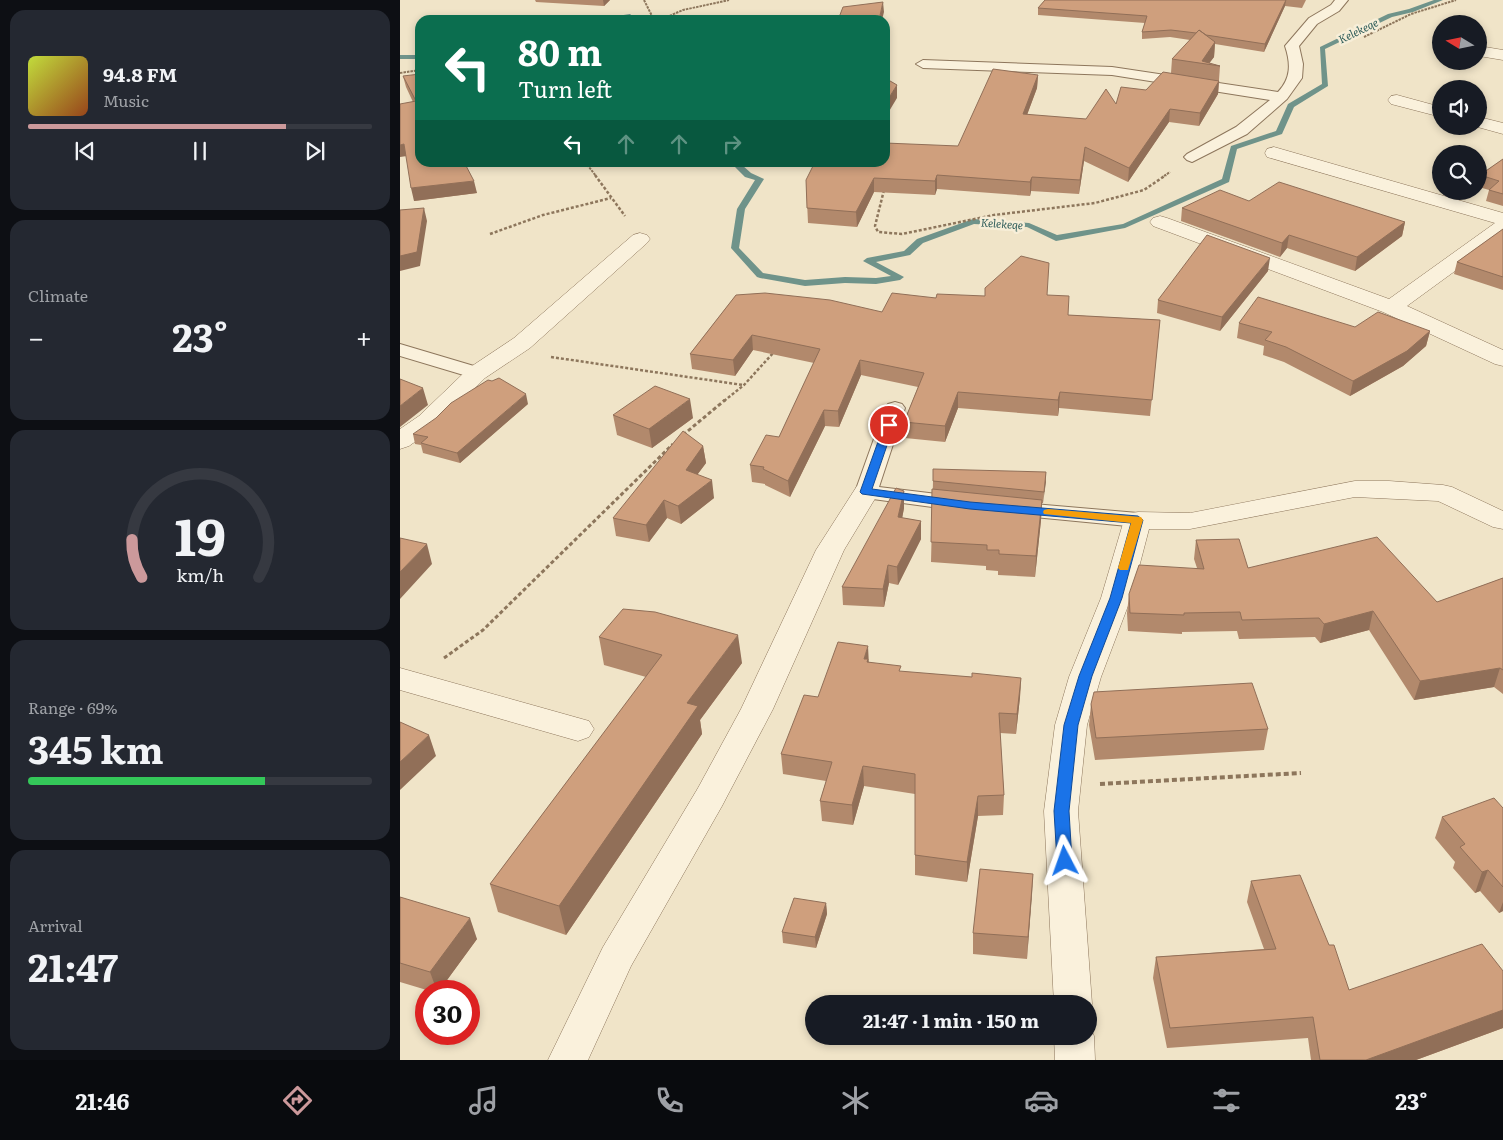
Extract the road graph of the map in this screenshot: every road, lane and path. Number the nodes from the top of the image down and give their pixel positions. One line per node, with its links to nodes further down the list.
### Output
1 (644, 0): 5 (path)
2 (729, 0): 6 (path)
3 (1342, 0): 13 (lane)
4 (1456, 0): 7 (path)
5 (652, 15)
6 (672, 15)
7 (1364, 37)
8 (1488, 52): 9 (street)
9 (1503, 55)
10 (923, 64): 13 (lane)
11 (415, 70): 12 (path)
12 (400, 72)
13 (1281, 97): 19 (lane)
14 (1397, 100): 15 (street)
15 (1432, 110)
16 (1487, 124): 17 (street)
17 (1503, 129)
18 (1274, 153): 23 (street)
19 (1192, 157): 21 (path)
20 (588, 167): 22 (path)
21 (885, 188)
22 (612, 198): 26 (path); 27 (path)
23 (1503, 219)
24 (1160, 222): 28 (street)
25 (1503, 227): 28 (street)
26 (490, 234)
27 (640, 239): 31 (street)
28 (1391, 307): 32 (street)
29 (780, 346): 34 (path)
30 (400, 350): 33 (lane)
31 (511, 350): 33 (street); 34 (path)
32 (1503, 360)
33 (478, 373): 37 (street)
34 (744, 385): 36 (path)
35 (895, 408): 39 (lane)
36 (681, 437)
37 (400, 441)
38 (675, 442): 42 (path)
39 (866, 492): 41 (lane); 48 (street)
40 (1500, 516): 41 (street)
41 (1138, 520): 45 (street)
42 (406, 680): 43 (street)
43 (578, 729)
44 (1301, 773): 45 (path)
45 (1064, 786): 46 (street)
46 (1072, 995)
47 (1074, 1045): 49 (street)
48 (568, 1060)
49 (1075, 1060)

